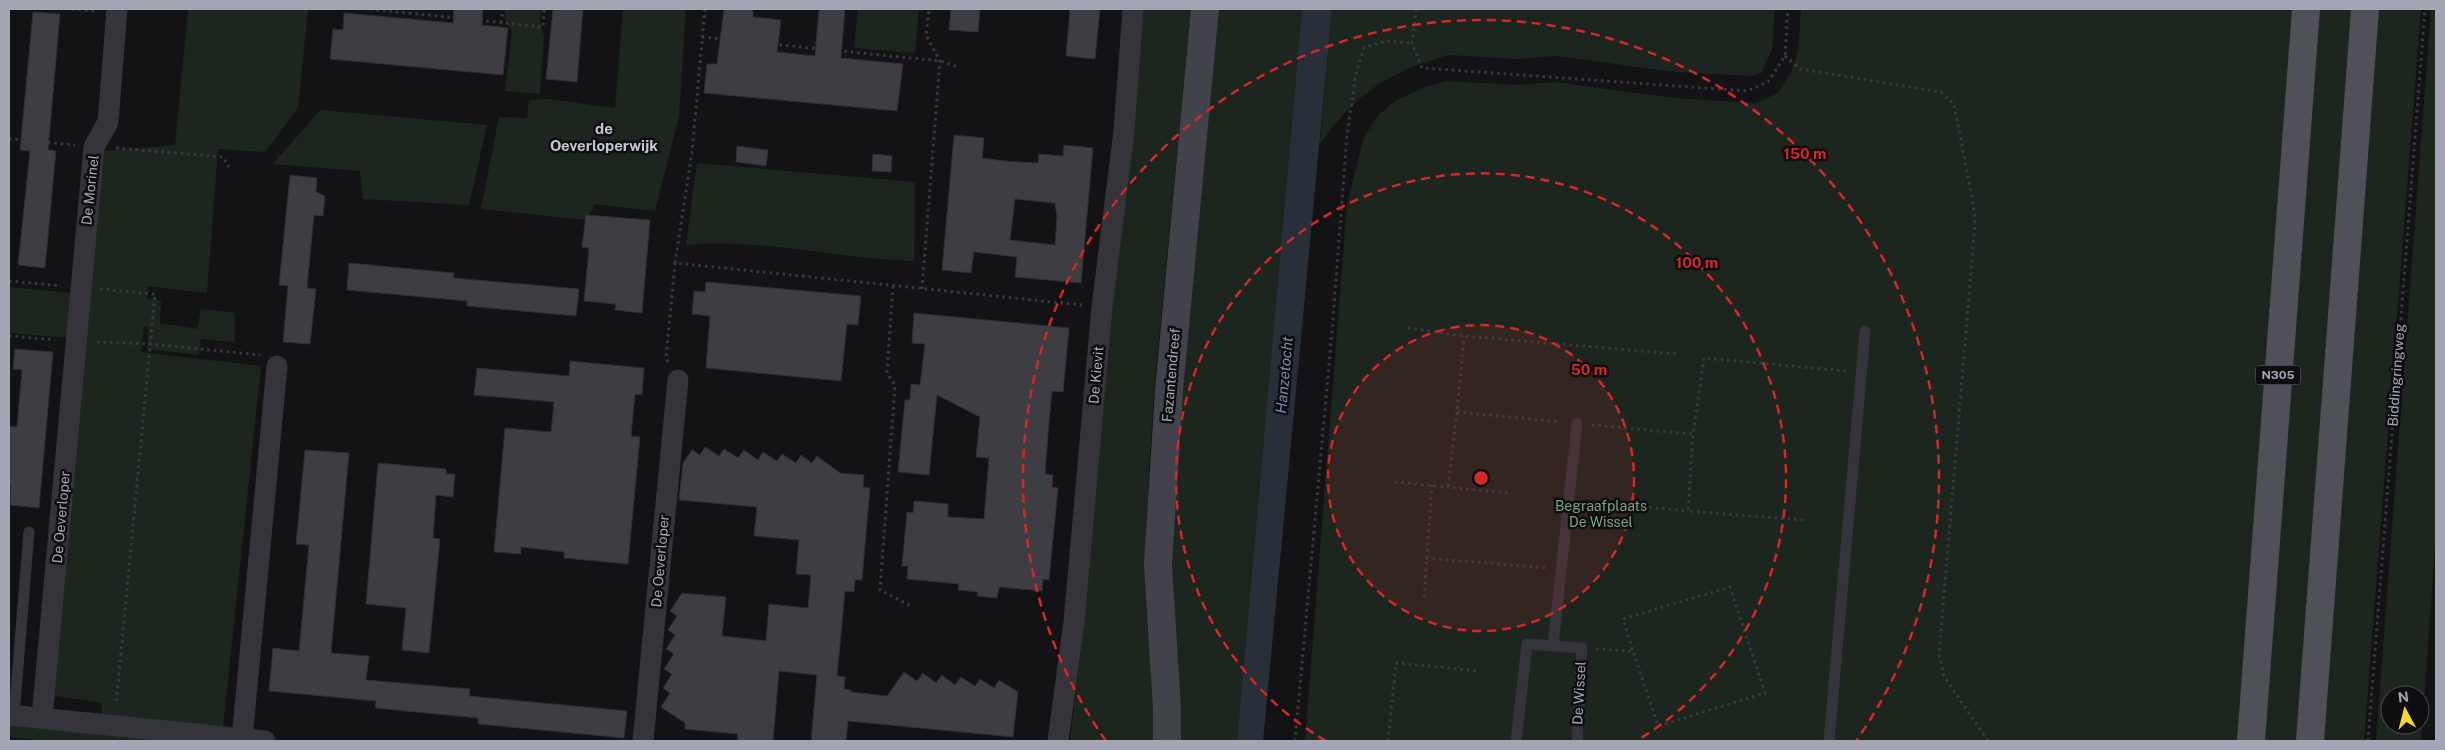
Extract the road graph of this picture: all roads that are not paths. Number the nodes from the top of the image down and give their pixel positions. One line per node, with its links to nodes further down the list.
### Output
1 (117, 9): 6 (street, De Morinel)
2 (1133, 9): 18 (street, De Kievit)
3 (1206, 9): 19 (street, Fazantendreef)
4 (2306, 9): 23 (main road, N305)
5 (2365, 9): 24 (main road)
6 (78, 316): 14 (street, De Oeverloper)
7 (1865, 330): 22 (lane)
8 (277, 366): 15 (street)
9 (678, 380): 17 (street, De Oeverloper)
10 (1577, 423): 12 (lane)
11 (29, 532): 13 (lane)
12 (1552, 646): 20 (lane, De Wissel); 21 (lane, De Wissel)
13 (11, 716): 14 (street)
14 (42, 718): 15 (street)
15 (242, 739): 16 (street)
16 (265, 741)
17 (643, 741)
18 (1058, 741)
19 (1167, 741)
20 (1516, 741)
21 (1577, 741)
22 (1829, 741)
23 (2251, 741)
24 (2310, 741)

